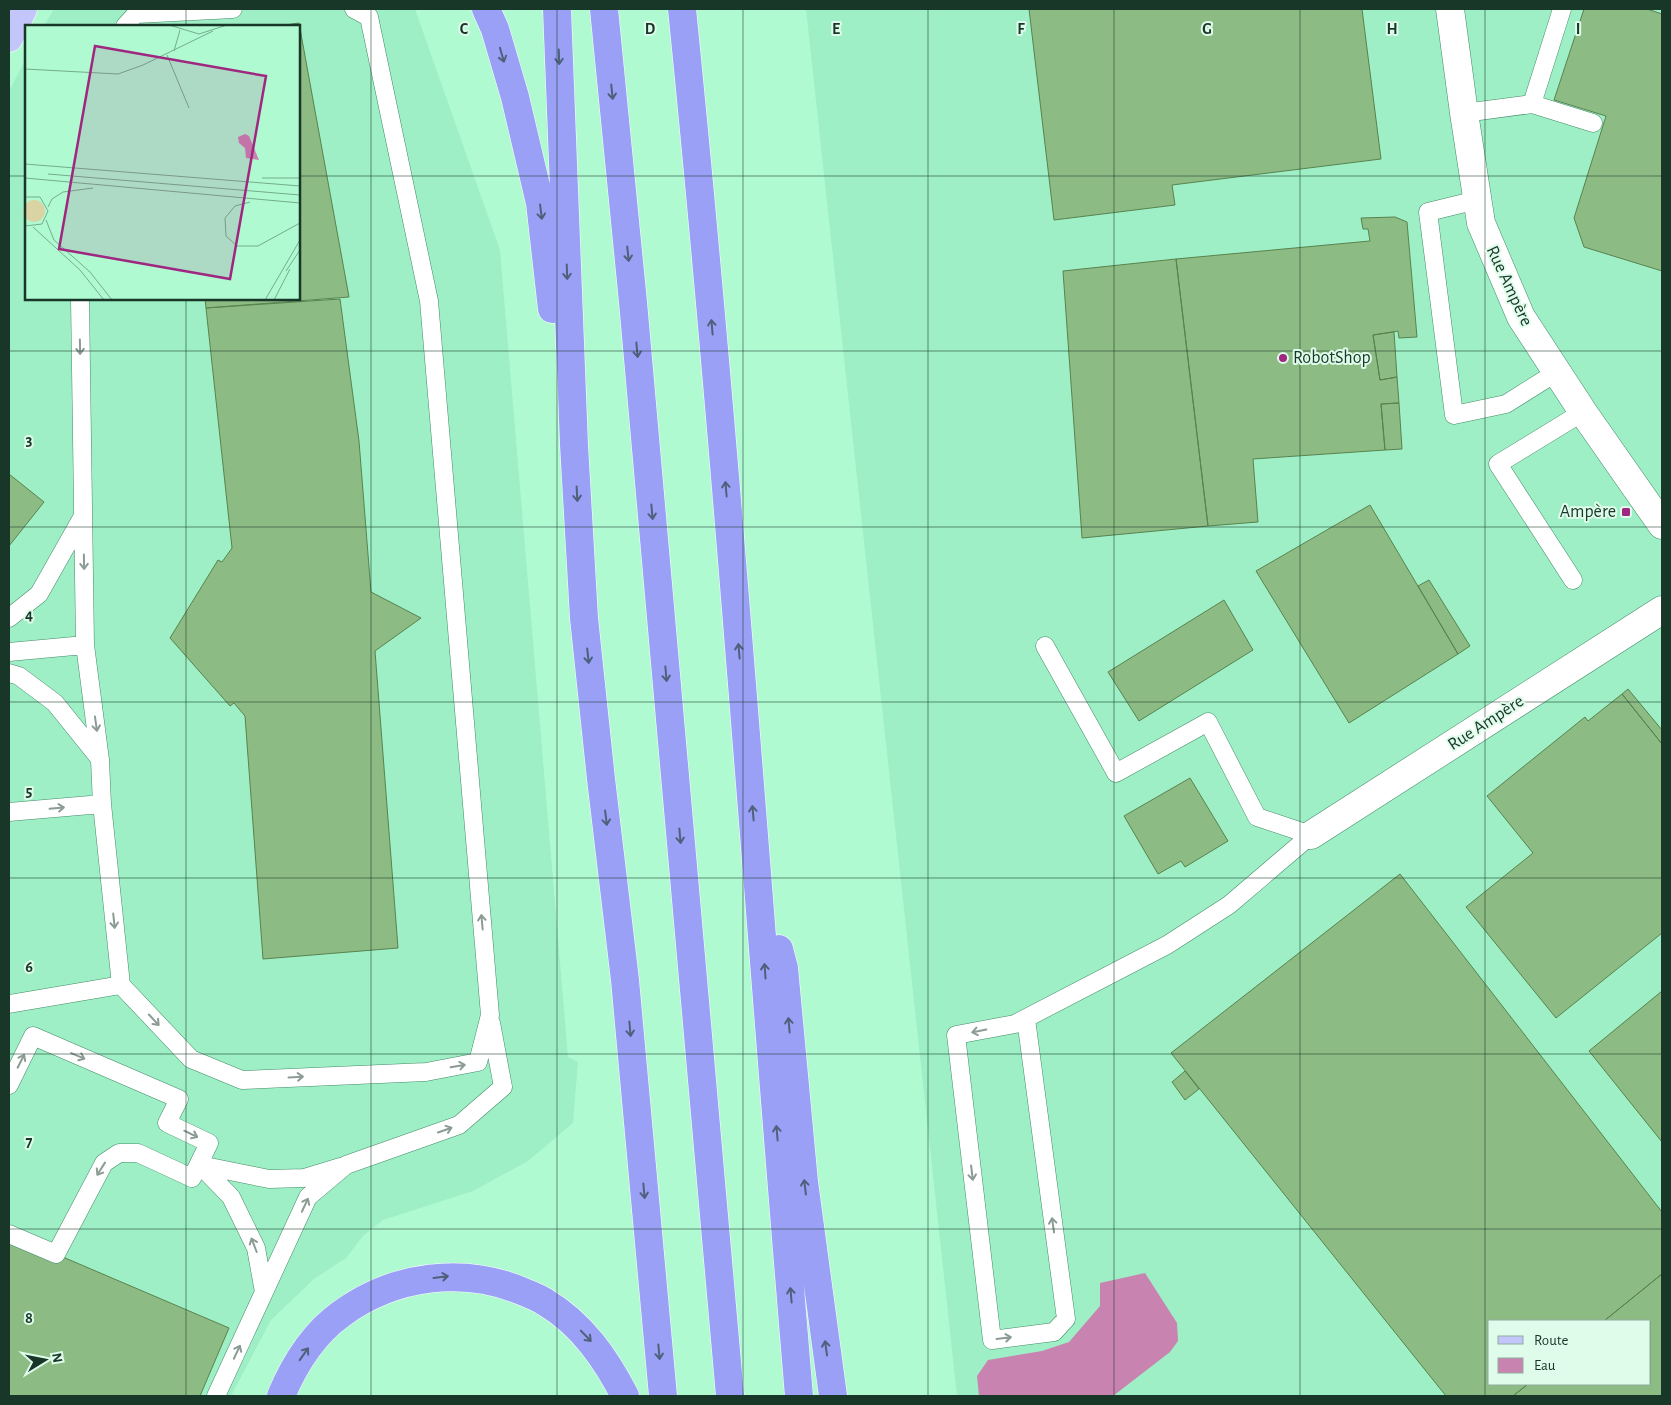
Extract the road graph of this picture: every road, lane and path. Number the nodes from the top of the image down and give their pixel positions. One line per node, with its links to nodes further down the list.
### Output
1 (23, 9): 11 (main road)
2 (233, 9): 10 (lane)
3 (354, 9): 37 (lane, one-way to 3)
4 (486, 9): 19 (highway, one-way to 19)
5 (557, 9): 19 (highway, one-way to 19)
6 (604, 9): 48 (highway, one-way to 48)
7 (682, 9): 33 (highway, one-way to 7)
8 (1450, 9): 13 (street, Rue Ampère)
9 (1562, 9): 12 (lane)
10 (126, 25)
11 (9, 38)
12 (1532, 104): 13 (lane); 14 (lane)
13 (1464, 113): 15 (street, Rue Ampère)
14 (1593, 123)
15 (1478, 200): 17 (street, Rue Ampère); 17 (lane)
16 (80, 300): 20 (lane, one-way to 20)
17 (1556, 372): 18 (street, Rue Ampère)
18 (1583, 412): 21 (street, Rue Ampère); 22 (lane)
19 (574, 445): 47 (highway, one-way to 47)
20 (84, 516): 24 (lane); 25 (lane, one-way to 25)
21 (1662, 526)
22 (1573, 580)
23 (1662, 610): 32 (street, Rue Ampère)
24 (9, 618)
25 (85, 645): 27 (lane); 29 (lane, one-way to 29)
26 (1046, 646): 32 (lane)
27 (9, 652)
28 (9, 673): 29 (lane)
29 (100, 760): 30 (lane)
30 (102, 804): 31 (lane, one-way to 30); 34 (lane, one-way to 34)
31 (9, 812)
32 (1311, 836): 38 (lane)
33 (757, 861): 49 (highway, one-way to 33); 50 (highway, one-way to 33)
34 (121, 985): 35 (lane); 36 (lane); 37 (lane, one-way to 37)
35 (9, 993)
36 (9, 1004)
37 (490, 1015): 41 (lane, one-way to 37)
38 (1026, 1019): 38 (lane, one-way to 38)
39 (9, 1086): 40 (lane, one-way to 40)
40 (200, 1165): 41 (lane); 42 (lane, one-way to 42); 43 (lane, one-way to 40)
41 (346, 1165): 43 (lane, one-way to 41)
42 (9, 1234)
43 (264, 1292): 44 (lane, one-way to 43)
44 (216, 1396)
45 (281, 1396): 46 (highway, one-way to 46)
46 (625, 1396)
47 (663, 1396)
48 (730, 1396)
49 (799, 1396)
50 (833, 1396)

